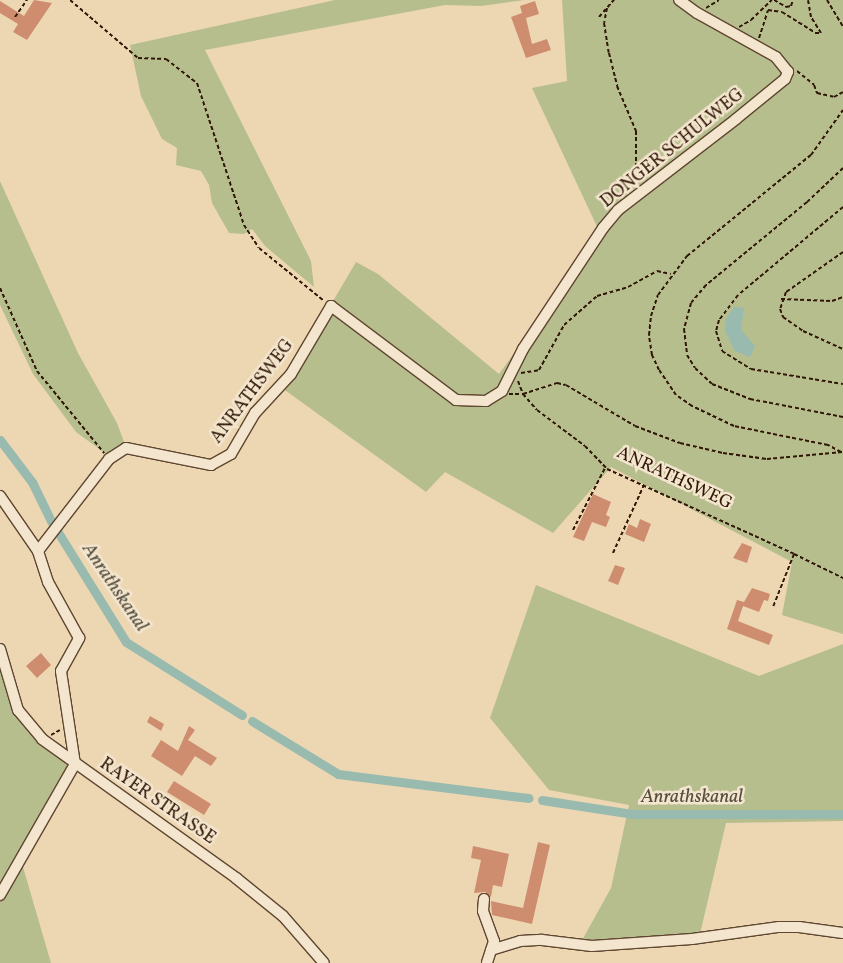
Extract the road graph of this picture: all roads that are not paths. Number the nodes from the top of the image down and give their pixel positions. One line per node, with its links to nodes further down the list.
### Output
1 (679, 0): 2 (street, DONGER SCHULWEG)
2 (331, 306): 4 (street, ANRATHSWEG)
3 (0, 496): 4 (street)
4 (38, 551): 6 (street)
5 (0, 649): 6 (street, RAYER STRASSE)
6 (74, 764): 7 (street); 11 (street, RAYER STRASSE)
7 (0, 895)
8 (484, 900): 10 (street)
9 (843, 933): 10 (street)
10 (491, 950): 12 (street)
11 (324, 963)
12 (487, 963)

